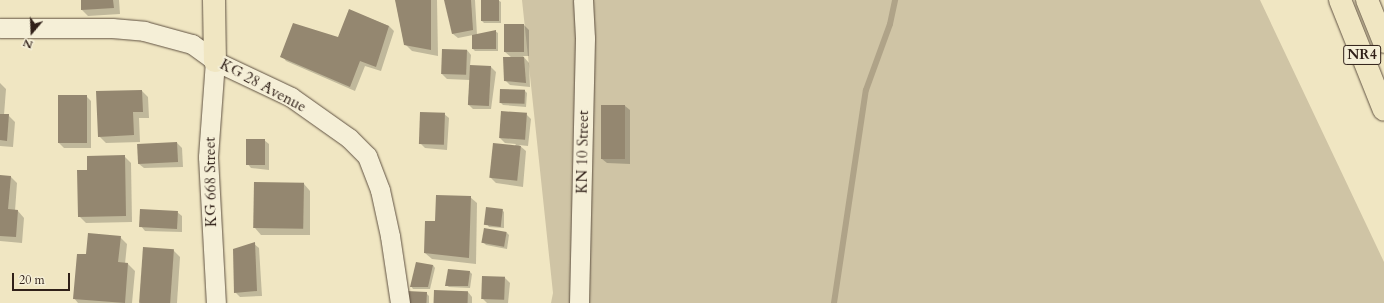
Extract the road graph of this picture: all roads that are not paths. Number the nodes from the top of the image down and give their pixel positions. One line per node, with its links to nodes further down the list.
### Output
1 (214, 0): 7 (main road)
2 (583, 0): 11 (street, KN 10 Street)
3 (1340, 0): 8 (main road, NR4)
4 (1366, 0): 6 (main road, NR4)
5 (0, 28): 7 (street, KG 28 Avenue)
6 (1384, 42)
7 (215, 61): 9 (street, KG 668 Street); 10 (street, KG 28 Avenue)
8 (1384, 110)
9 (216, 303)
10 (400, 303)
11 (579, 303)

